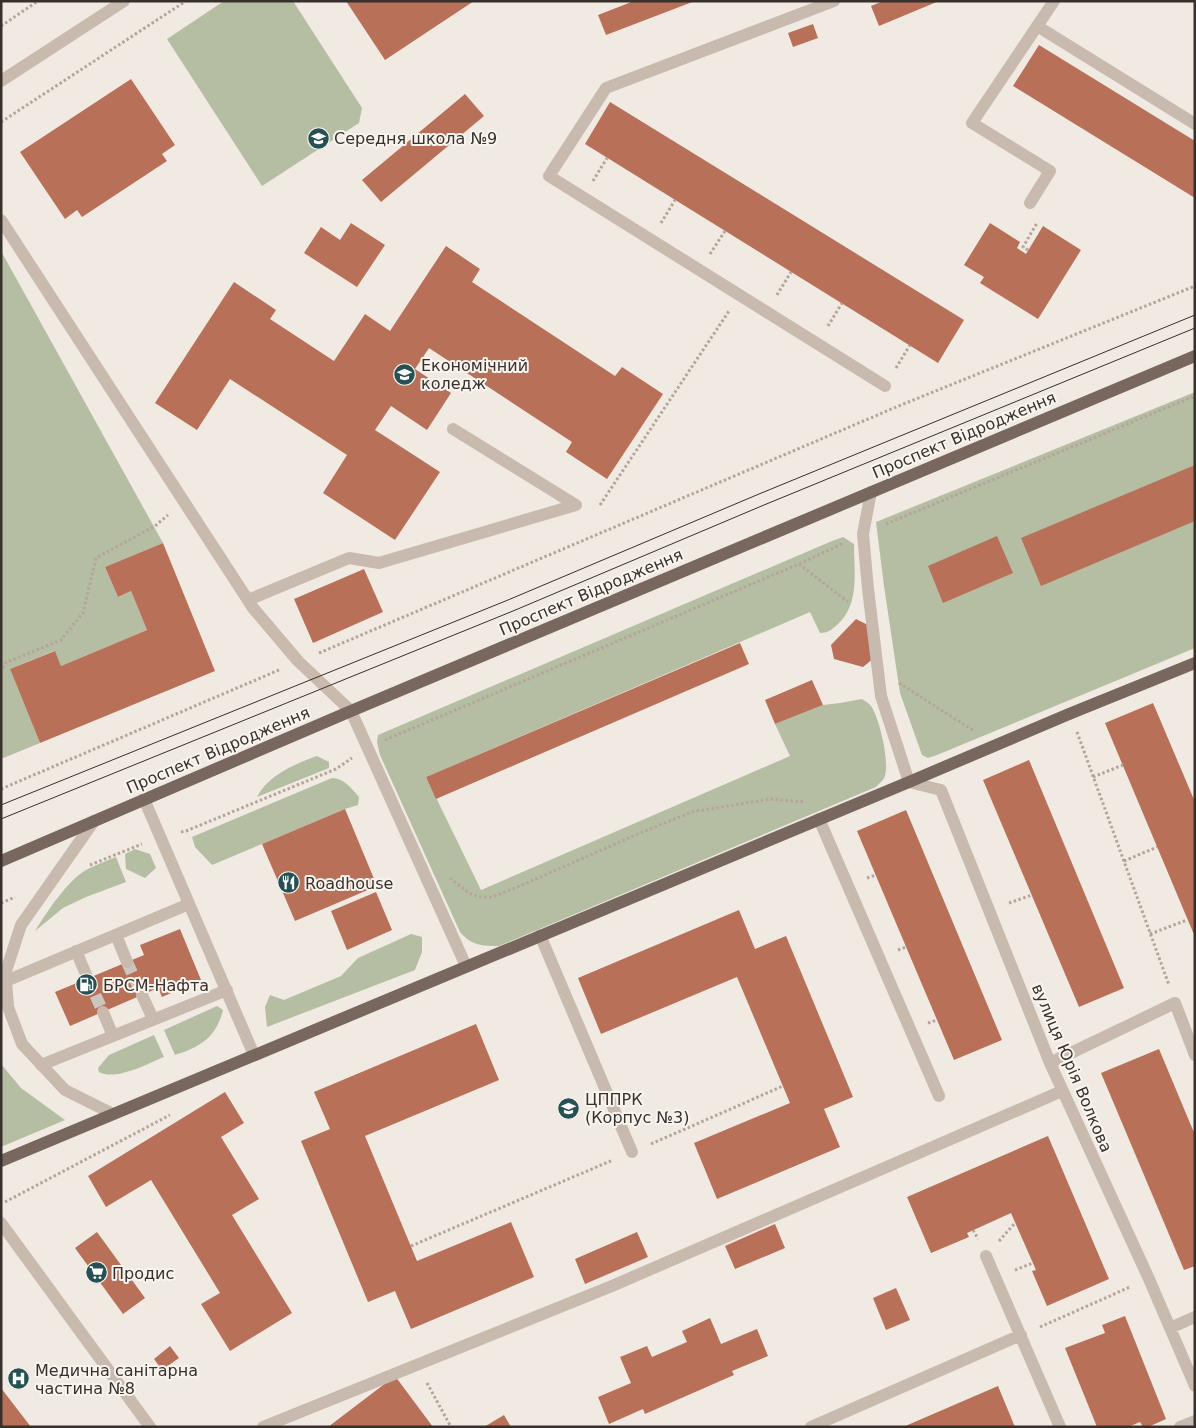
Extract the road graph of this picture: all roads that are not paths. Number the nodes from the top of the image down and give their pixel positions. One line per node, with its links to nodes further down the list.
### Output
1 (124, 1): 5 (street)
2 (834, 1): 10 (street)
3 (1054, 1): 4 (street)
4 (1037, 26): 6 (street); 7 (street)
5 (1, 81)
6 (1195, 124)
7 (1030, 203)
8 (1, 220): 13 (street)
9 (1195, 356): 12 (main road, Проспект Відродження)
10 (885, 386)
11 (453, 428): 13 (street)
12 (872, 492): 15 (main road, Проспект Відродження); 16 (street)
13 (248, 600): 15 (street)
14 (1195, 663): 16 (main road)
15 (351, 712): 17 (main road, Проспект Відродження); 26 (street)
16 (909, 782): 18 (main road); 36 (street, вулиця Юрія Волкова)
17 (144, 799): 19 (main road, Проспект Відродження); 21 (street)
18 (819, 818): 23 (main road); 39 (street)
19 (94, 821): 20 (main road, Проспект Відродження); 28 (street)
20 (1, 861)
21 (189, 904): 22 (street); 29 (street)
22 (116, 935): 24 (street); 25 (street)
23 (540, 935): 26 (main road); 41 (street)
24 (76, 951): 27 (street); 28 (street)
25 (127, 962)
26 (466, 966): 34 (main road)
27 (88, 979)
28 (6, 981): 37 (street)
29 (227, 990): 32 (street); 34 (street)
30 (142, 995): 32 (street)
31 (103, 1012): 33 (street)
32 (153, 1019): 33 (street)
33 (113, 1036): 37 (street)
34 (254, 1055): 40 (main road)
35 (1195, 1055): 36 (street)
36 (1050, 1063): 38 (street, вулиця Юрія Волкова)
37 (41, 1065): 40 (street)
38 (1062, 1091): 46 (street, вулиця Юрія Волкова); 51 (street)
39 (939, 1096)
40 (113, 1114): 42 (main road)
41 (632, 1152)
42 (1, 1161)
43 (1, 1223): 50 (street)
44 (986, 1256): 47 (street)
45 (1195, 1317): 46 (street)
46 (1170, 1328): 48 (street, вулиця Юрія Волкова)
47 (1021, 1335): 52 (street); 53 (street)
48 (1195, 1386)
49 (1195, 1421): 54 (street)
50 (150, 1427)
51 (263, 1427)
52 (811, 1427)
53 (1060, 1427)
54 (1180, 1427)

